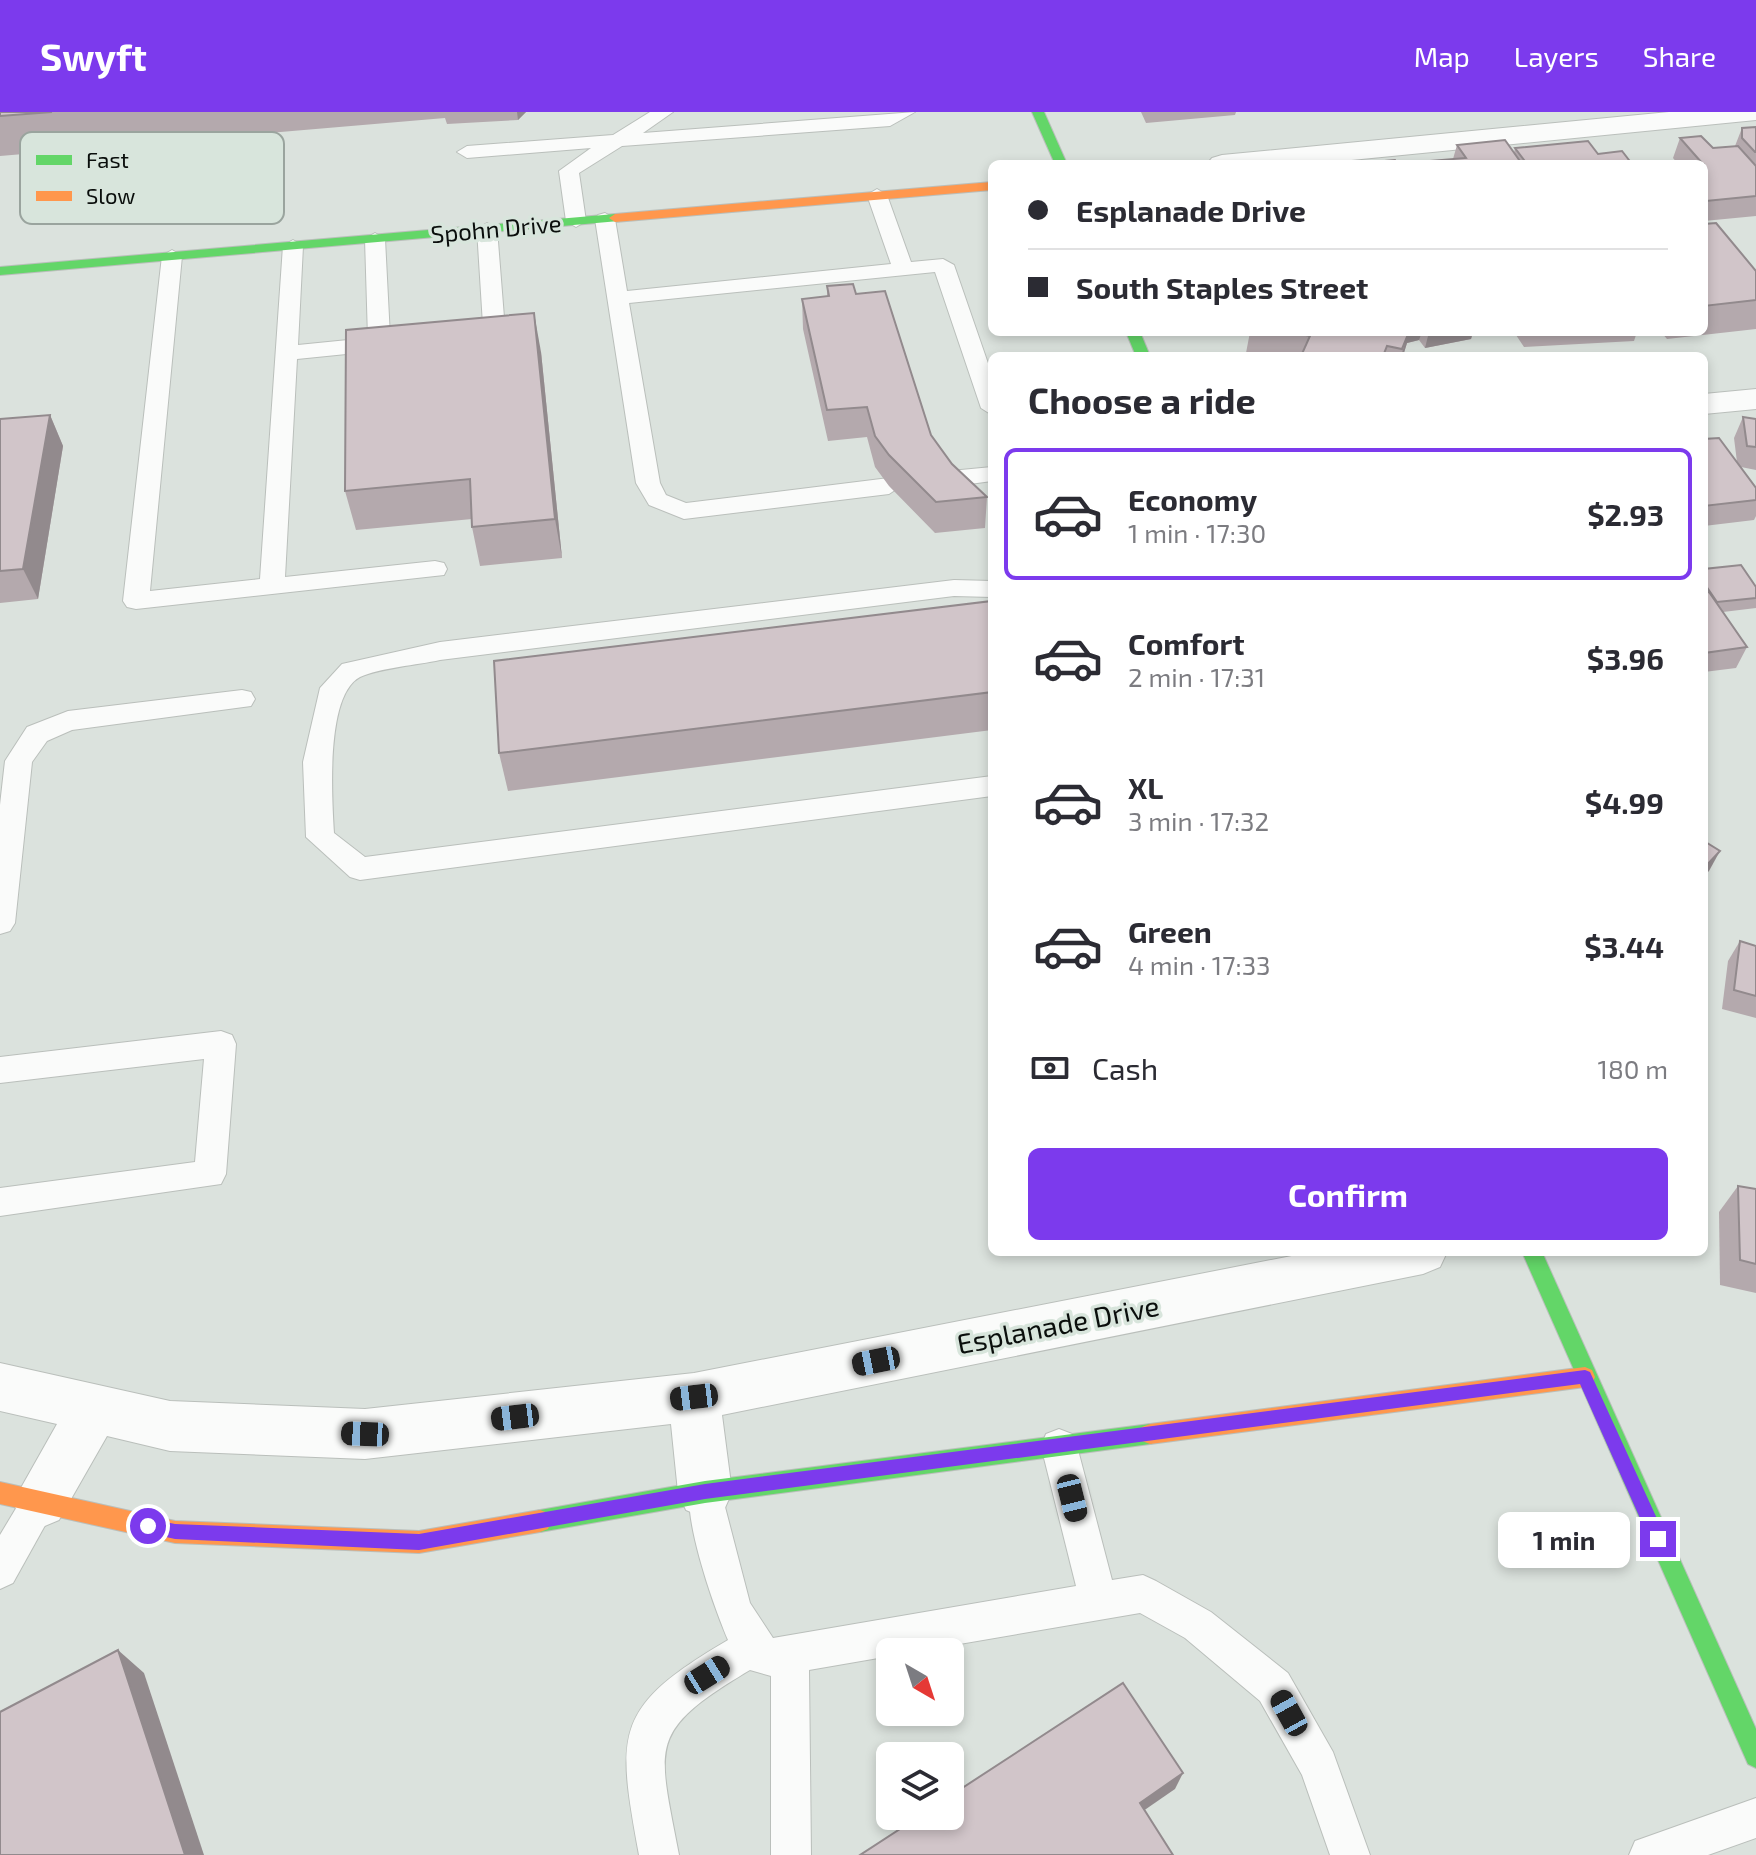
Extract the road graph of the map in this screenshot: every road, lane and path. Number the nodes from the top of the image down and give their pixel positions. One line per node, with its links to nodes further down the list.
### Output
1 (663, 112): 5 (lane)
2 (905, 112): 5 (lane)
3 (1038, 112): 7 (street)
4 (1756, 112): 8 (street)
5 (617, 142): 6 (lane); 12 (lane)
6 (467, 152)
7 (1059, 160)
8 (1263, 160)
9 (988, 186): 10 (street, Spohn Drive)
10 (877, 195): 11 (street, Spohn Drive); 17 (lane)
11 (605, 219): 12 (street, Spohn Drive); 19 (lane)
12 (576, 221): 13 (street, Spohn Drive)
13 (487, 229): 14 (street, Spohn Drive); 20 (lane)
14 (375, 239): 15 (street, Spohn Drive); 22 (lane)
15 (293, 246): 16 (street, Spohn Drive); 23 (lane)
16 (172, 256): 18 (street, Spohn Drive); 31 (lane)
17 (903, 269): 19 (lane); 24 (lane)
18 (0, 271)
19 (617, 298): 29 (lane)
20 (451, 335)
21 (408, 340): 22 (lane)
22 (379, 343): 23 (lane)
23 (286, 353): 31 (lane)
24 (988, 396)
25 (1756, 399): 26 (street)
26 (1708, 404)
27 (988, 474): 28 (lane)
28 (940, 480)
29 (889, 486)
30 (435, 569): 31 (lane)
31 (272, 586)
32 (988, 589): 34 (lane)
33 (242, 699): 35 (lane)
34 (988, 787)
35 (0, 923)
36 (0, 1070): 37 (lane)
37 (0, 1202)
38 (1403, 1256): 42 (street, Esplanade Drive)
39 (1534, 1256): 40 (street)
40 (1585, 1377): 44 (street); 51 (street)
41 (0, 1387): 43 (street, Esplanade Drive)
42 (694, 1397): 43 (street, Esplanade Drive); 45 (street)
43 (94, 1409): 46 (street)
44 (1059, 1446): 45 (street); 48 (lane)
45 (705, 1492): 46 (street); 49 (lane)
46 (20, 1497): 47 (lane)
47 (0, 1570)
48 (1099, 1601): 50 (lane); 55 (lane)
49 (752, 1647): 50 (lane); 53 (lane)
50 (790, 1654): 54 (lane)
51 (1756, 1756)
52 (1756, 1818): 56 (lane)
53 (659, 1855)
54 (791, 1855)
55 (1350, 1855)
56 (1649, 1855)

